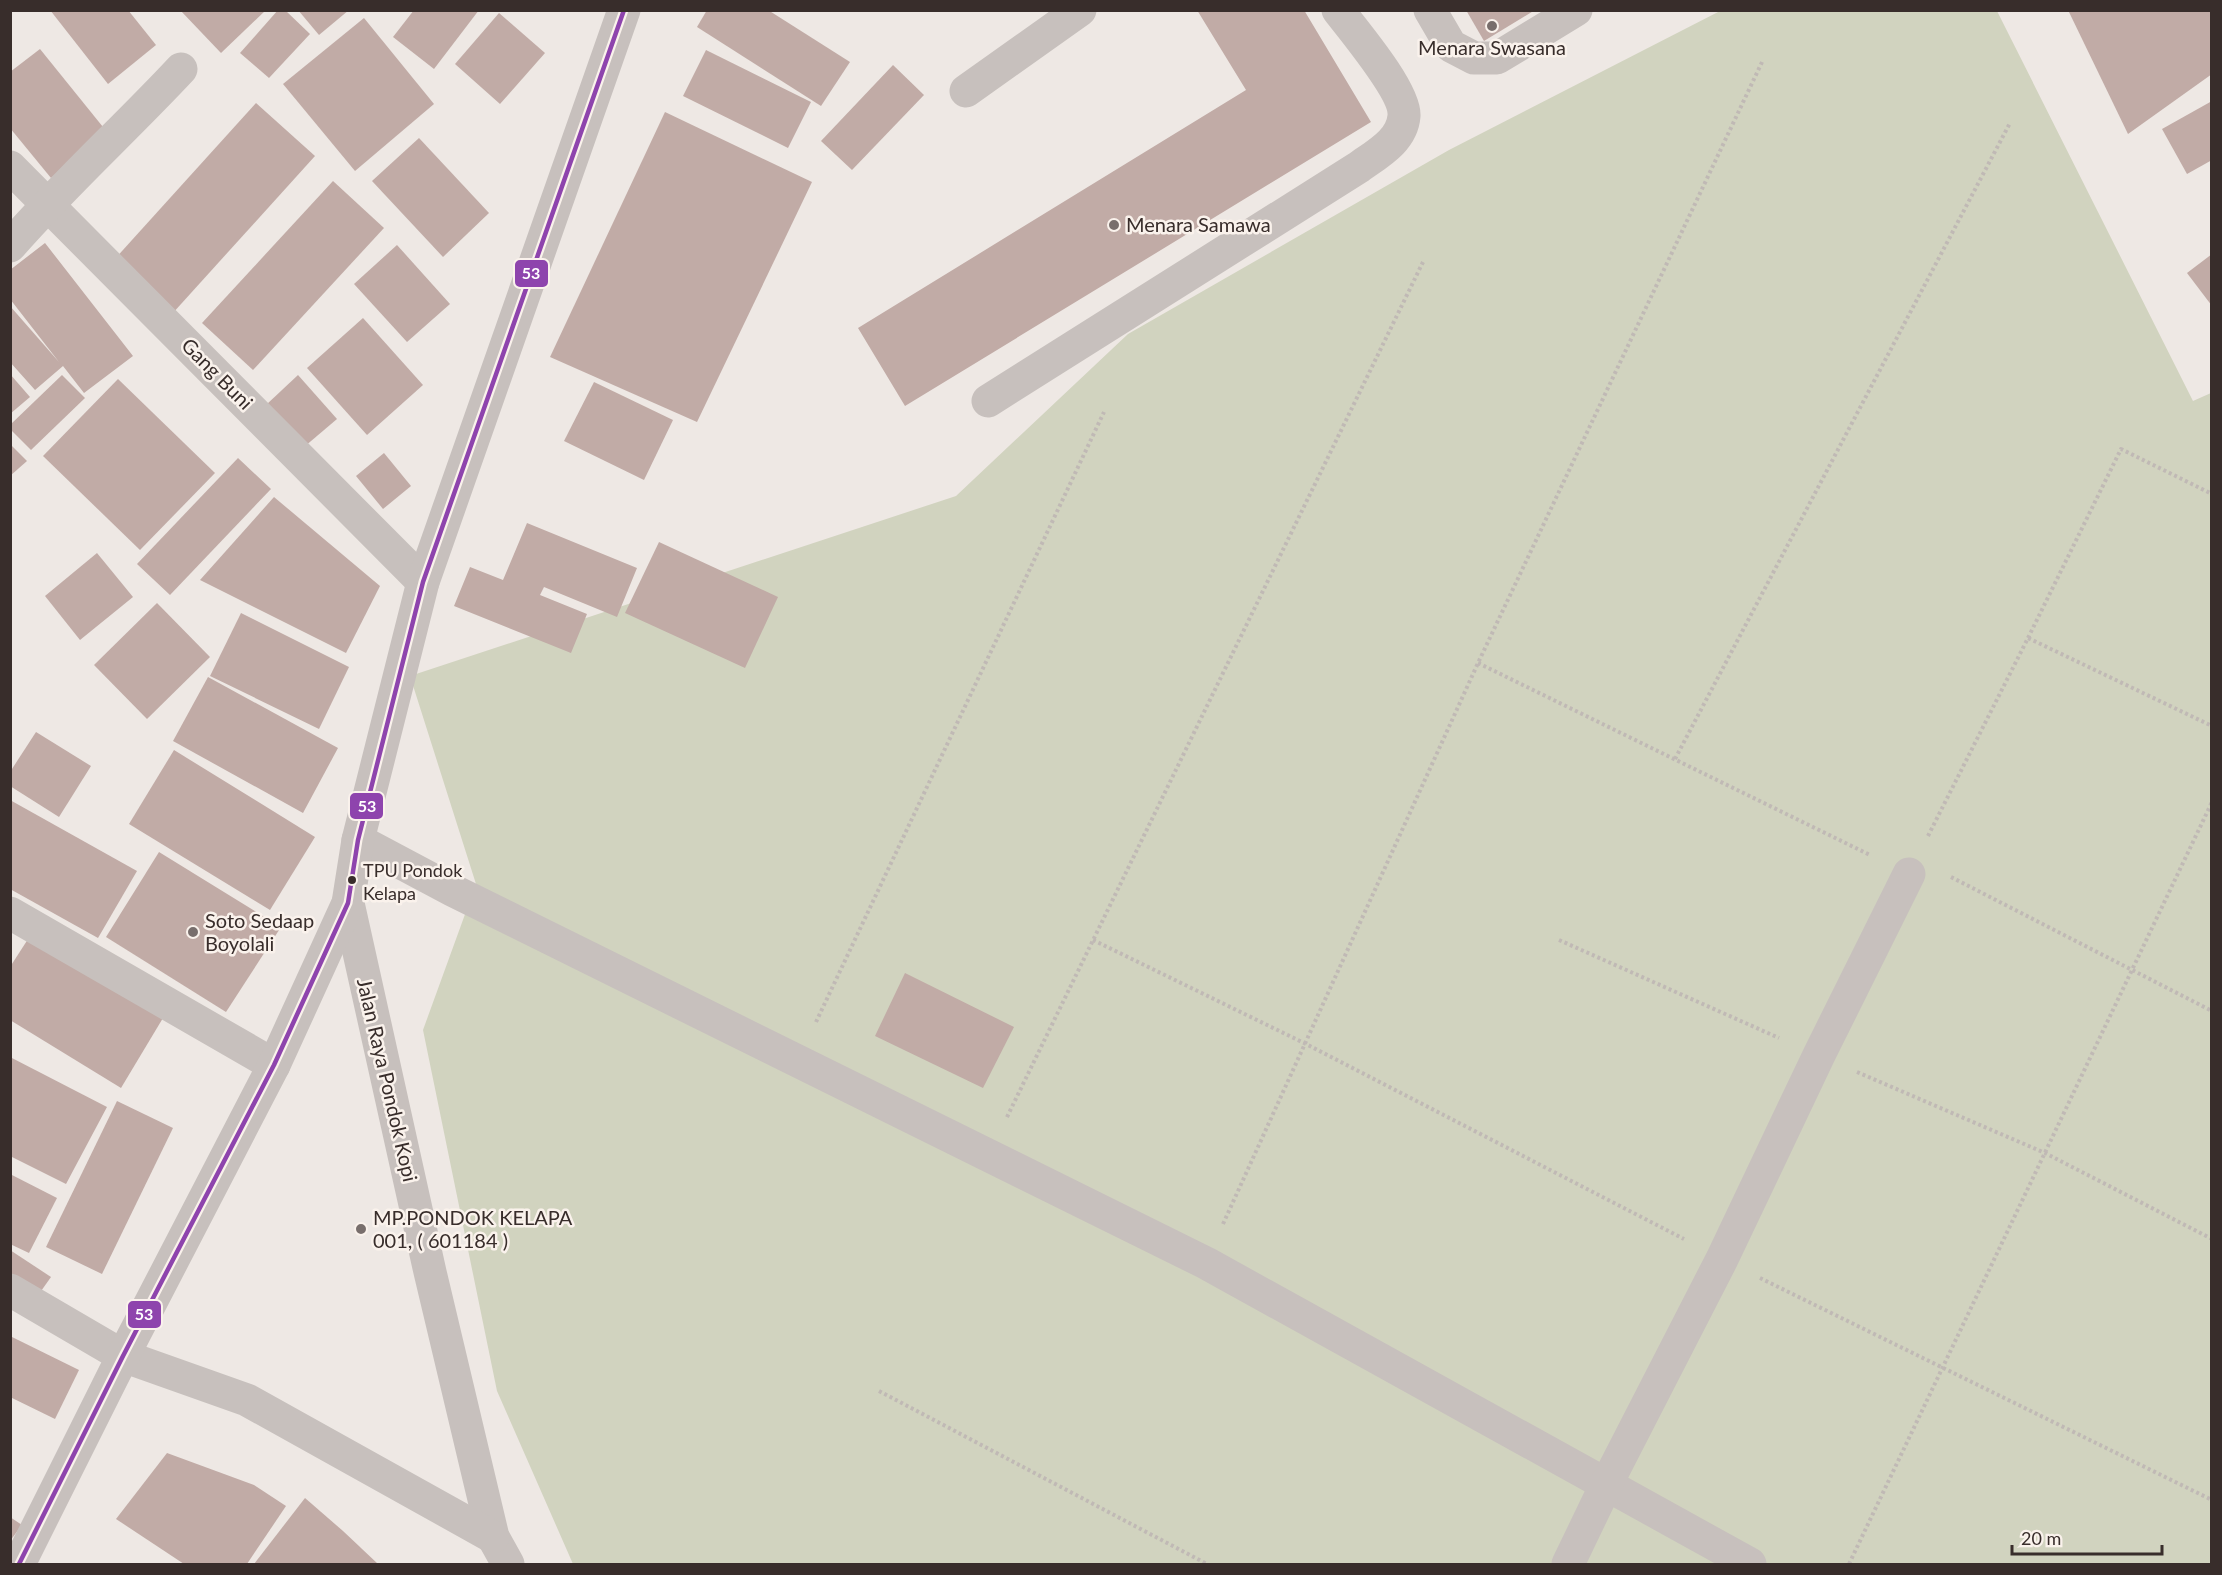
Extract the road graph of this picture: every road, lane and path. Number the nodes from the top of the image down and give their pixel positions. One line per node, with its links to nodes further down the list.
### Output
1 (624, 10): 17 (street)
2 (1080, 10): 8 (street)
3 (1338, 10): 14 (street)
4 (1430, 10): 5 (street)
5 (1576, 10)
6 (1763, 60): 19 (path)
7 (181, 69): 11 (street)
8 (966, 91)
9 (2010, 123): 21 (path)
10 (10, 167): 11 (street, Gang Buni)
11 (47, 204): 12 (street); 17 (street, Gang Buni)
12 (10, 246)
13 (1423, 262): 27 (path)
14 (988, 402)
15 (1104, 412): 33 (path)
16 (2211, 494): 18 (path)
17 (423, 582): 23 (street)
18 (2028, 638): 20 (path); 24 (path)
19 (1478, 663): 21 (path); 31 (path)
20 (2211, 726)
21 (1675, 759): 24 (path)
22 (2211, 802): 29 (path)
23 (358, 840): 25 (street); 33 (street)
24 (1912, 866): 29 (path); 32 (street)
25 (348, 903): 34 (street); 46 (street, Jalan Raya Pondok Kopi)
26 (10, 913): 34 (street)
27 (1093, 940): 31 (path); 36 (path)
28 (1559, 940): 32 (path)
29 (2131, 970): 30 (path); 35 (path)
30 (2211, 1011)
31 (1304, 1043): 38 (path); 39 (path)
32 (1819, 1055): 35 (path); 38 (street)
33 (798, 1061): 36 (street)
34 (274, 1065): 41 (street)
35 (2045, 1153): 37 (path); 42 (path)
36 (988, 1155): 39 (street)
37 (2211, 1239)
38 (1722, 1259): 42 (path); 44 (street)
39 (1206, 1263): 44 (street)
40 (10, 1290): 41 (street, Jalan Raya Pondok Kopi)
41 (123, 1356): 46 (street, Jalan Raya Pondok Kopi); 47 (street)
42 (1943, 1368): 45 (path); 51 (path)
43 (879, 1391): 48 (path)
44 (1607, 1483): 49 (street); 50 (street)
45 (2211, 1500)
46 (500, 1550)
47 (20, 1564)
48 (1207, 1564)
49 (1568, 1564)
50 (1750, 1564)
51 (1849, 1564)

